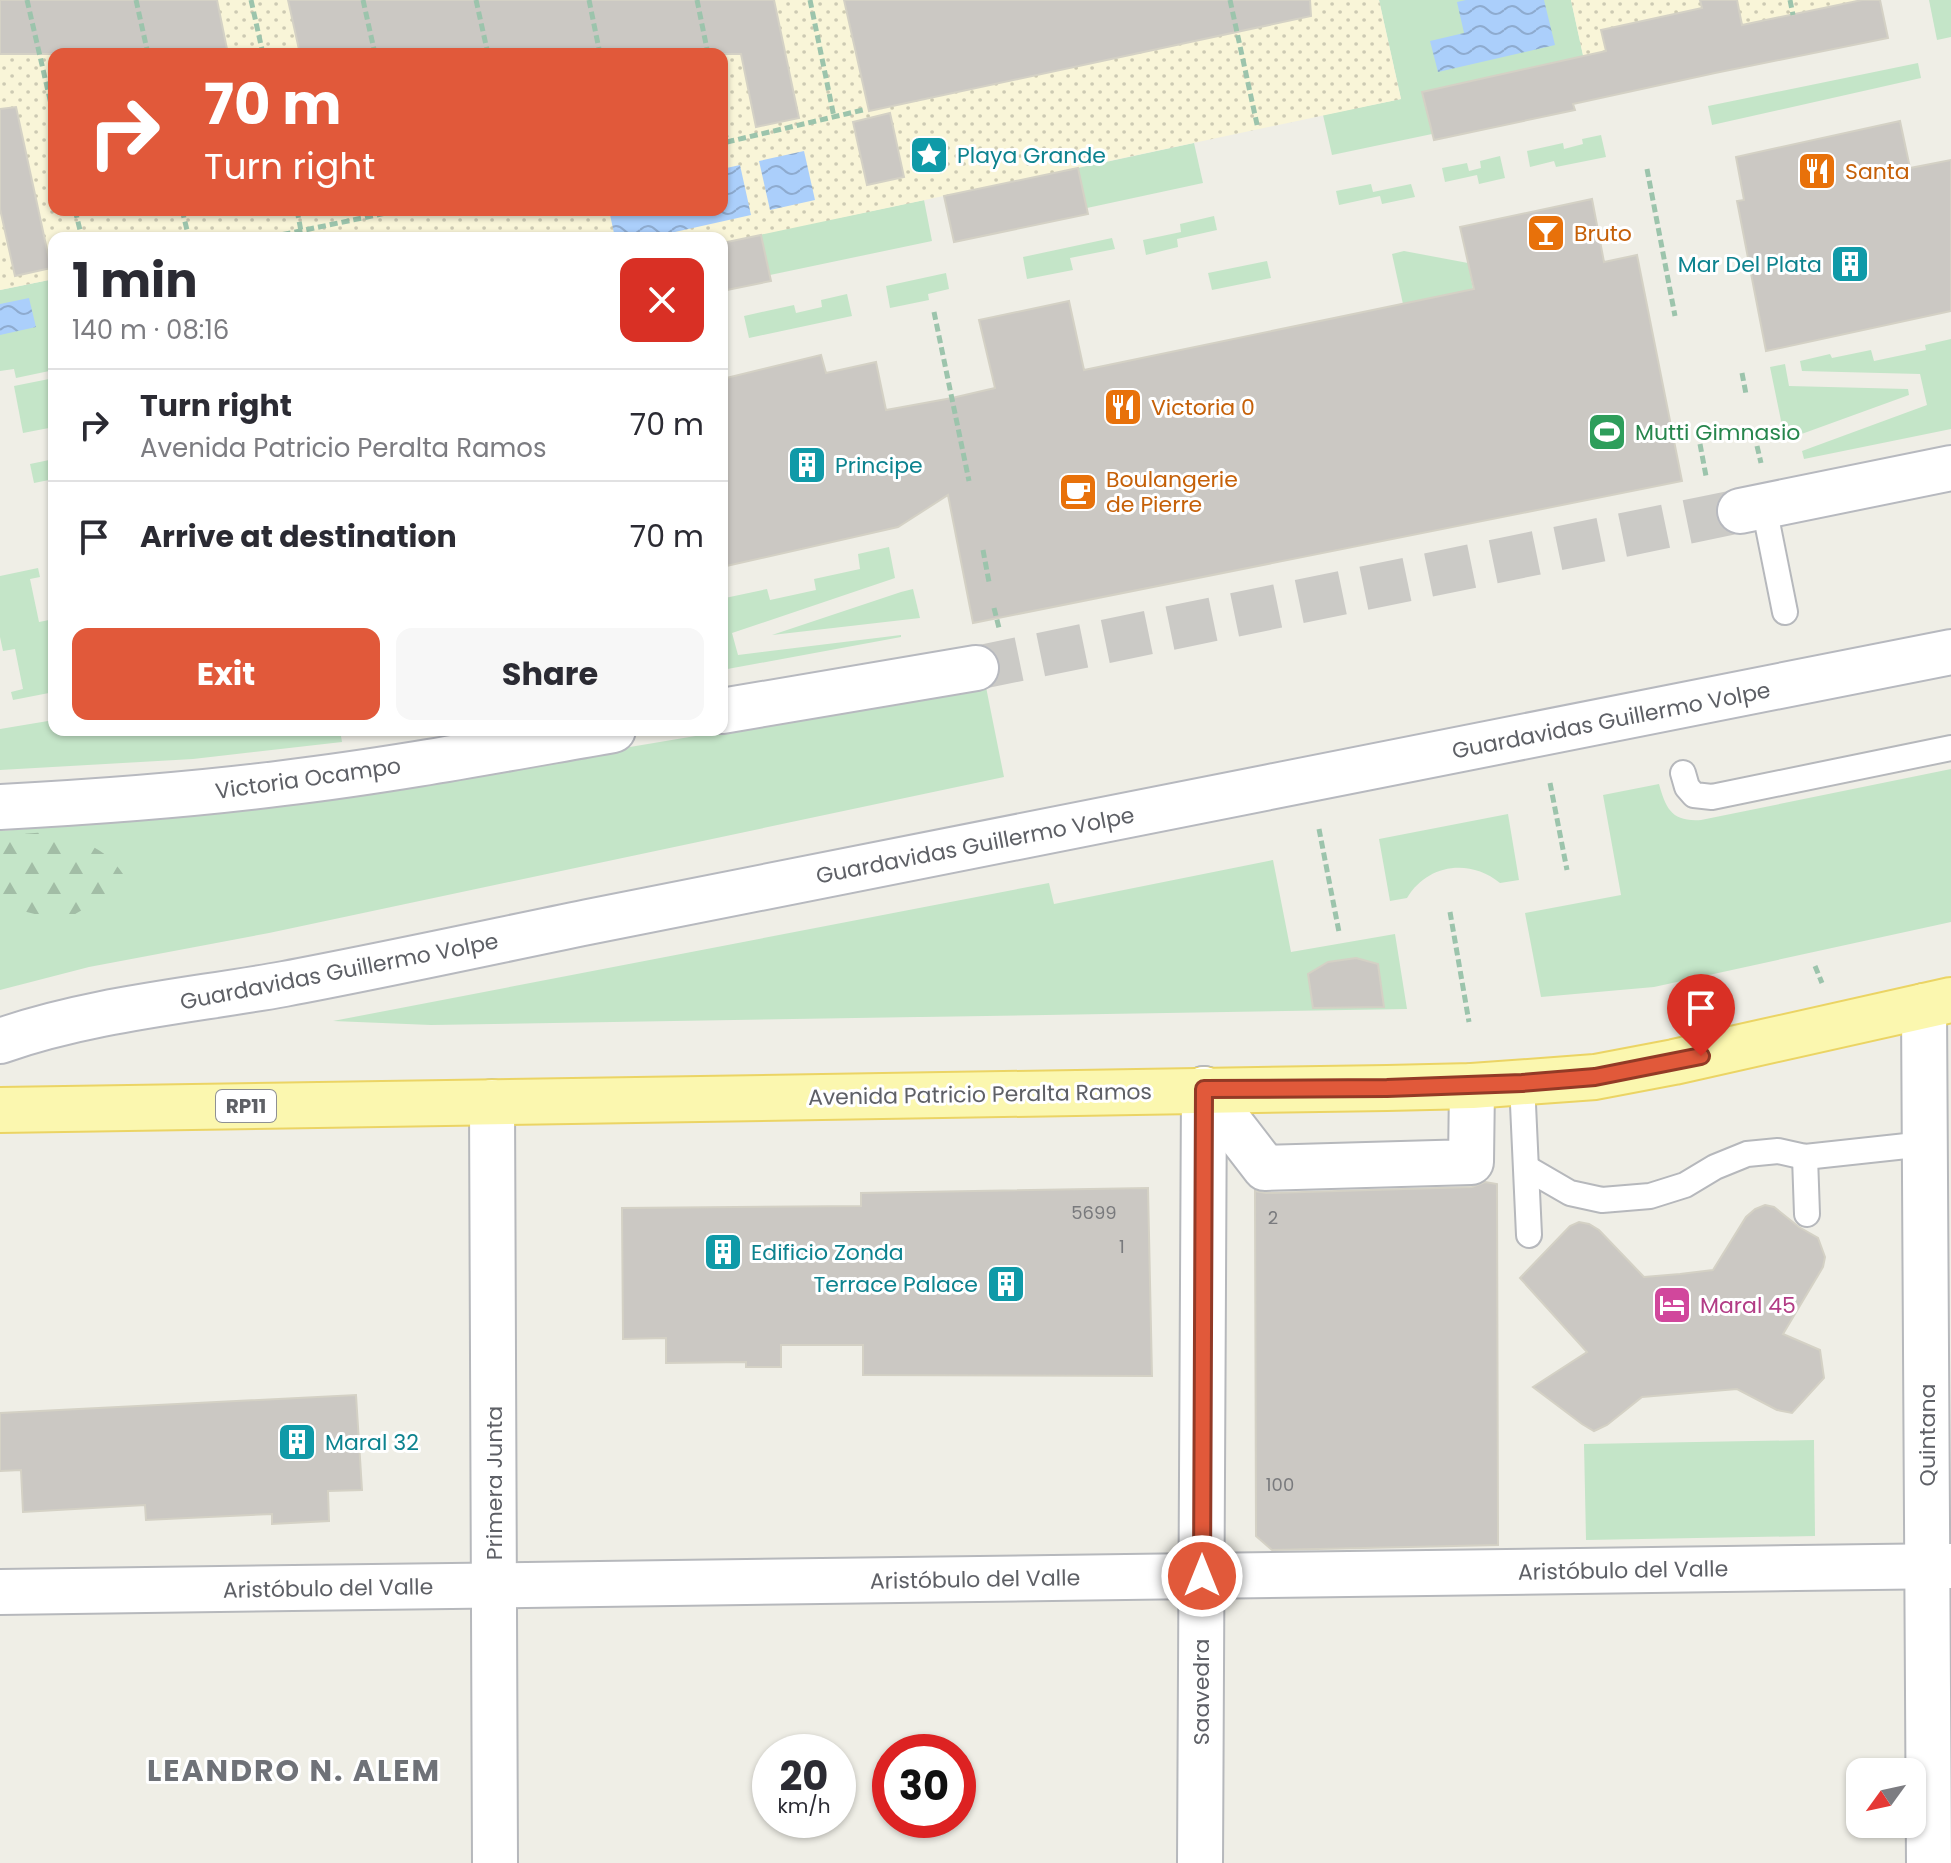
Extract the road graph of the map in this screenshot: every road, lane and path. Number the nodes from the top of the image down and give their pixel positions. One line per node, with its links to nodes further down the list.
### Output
1 (27, 0): 18 (path)
2 (136, 0): 12 (path)
3 (251, 0): 13 (path)
4 (363, 0): 14 (path)
5 (476, 0): 15 (path)
6 (589, 0): 16 (path)
7 (697, 0): 17 (path)
8 (810, 0): 20 (path)
9 (1230, 0): 21 (path)
10 (1790, 0): 11 (path)
11 (1793, 15)
12 (147, 48)
13 (262, 48)
14 (374, 48)
15 (487, 48)
16 (599, 48)
17 (707, 48)
18 (48, 91)
19 (863, 110): 20 (path)
20 (834, 117): 22 (path)
21 (1258, 129)
22 (728, 141)
23 (1647, 169): 29 (path)
24 (298, 216): 26 (path)
25 (372, 216): 26 (path)
26 (301, 231): 27 (path)
27 (296, 232)
28 (934, 312): 35 (path)
29 (1675, 316)
30 (1742, 373): 31 (path)
31 (1746, 394)
32 (1700, 444): 34 (path)
33 (1951, 468): 36 (street)
34 (1706, 476)
35 (969, 481)
36 (1752, 509): 39 (lane)
37 (983, 550): 38 (path)
38 (989, 582)
39 (1785, 612)
40 (1951, 652): 54 (street, Guardavidas Guillermo Volpe)
41 (976, 668): 42 (street)
42 (728, 710)
43 (577, 736): 47 (street, Victoria Ocampo)
44 (1951, 748): 45 (lane)
45 (1683, 773)
46 (1550, 783): 49 (path)
47 (0, 807)
48 (1319, 829): 51 (path)
49 (1567, 870)
50 (1450, 912): 53 (path)
51 (1339, 932)
52 (1937, 1003): 55 (main road, Avenida Patricio Peralta Ramos / RP11); 60 (street, Quintana)
53 (1469, 1022)
54 (0, 1041)
55 (1522, 1083): 56 (main road, Avenida Patricio Peralta Ramos / RP11); 62 (lane)
56 (1472, 1086): 57 (main road, Avenida Patricio Peralta Ramos / RP11); 57 (street)
57 (1204, 1089): 58 (main road, Avenida Patricio Peralta Ramos / RP11); 66 (street, Saavedra)
58 (492, 1102): 59 (main road, Avenida Patricio Peralta Ramos / RP11); 67 (street, Primera Junta)
59 (0, 1110)
60 (1925, 1144): 61 (lane); 65 (street, Quintana)
61 (1805, 1157): 62 (lane); 63 (lane)
62 (1527, 1168): 64 (lane)
63 (1807, 1214)
64 (1529, 1235)
65 (1940, 1567): 66 (street, Aristóbulo del Valle); 71 (street, Quintana)
66 (1202, 1576): 67 (street, Aristóbulo del Valle); 70 (street, Saavedra)
67 (494, 1586): 68 (street, Aristóbulo del Valle); 69 (street, Primera Junta)
68 (0, 1592)
69 (495, 1863)
70 (1200, 1863)
71 (1929, 1863)

